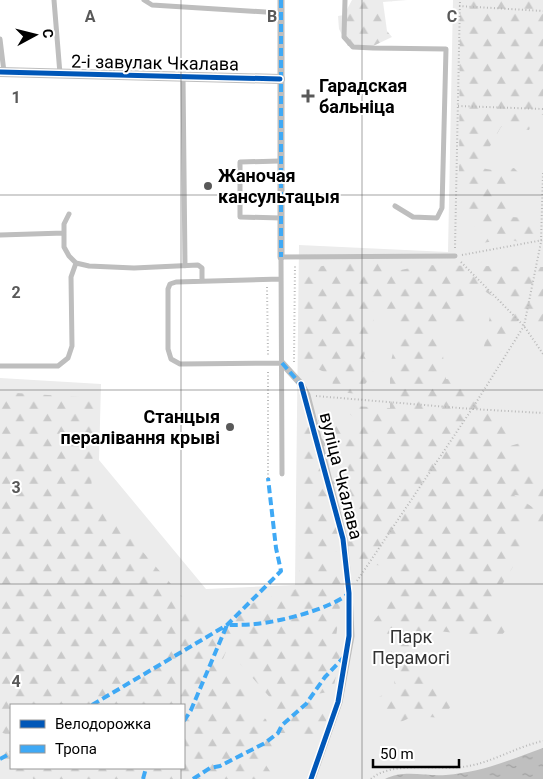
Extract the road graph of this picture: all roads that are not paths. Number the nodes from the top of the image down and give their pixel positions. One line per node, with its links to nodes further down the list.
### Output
1 (54, 0): 8 (lane)
2 (144, 0): 5 (lane)
3 (281, 0): 5 (street)
4 (345, 0): 12 (lane)
5 (281, 13): 10 (street)
6 (0, 39): 7 (lane)
7 (2, 72): 8 (street, 2-і завулак Чкалава)
8 (60, 74): 9 (street, 2-і завулак Чкалава)
9 (183, 77): 10 (street, 2-і завулак Чкалава); 20 (lane)
10 (280, 79): 11 (street)
11 (280, 161): 14 (street); 14 (lane)
12 (395, 206)
13 (70, 214): 15 (lane)
14 (281, 218): 18 (street)
15 (64, 233): 16 (lane); 19 (lane)
16 (0, 235)
17 (455, 256): 18 (lane)
18 (282, 257): 21 (lane)
19 (76, 263): 20 (lane); 24 (lane)
20 (185, 266): 22 (lane)
21 (282, 279): 22 (lane); 23 (lane)
22 (202, 281): 23 (lane)
23 (282, 363): 25 (lane); 26 (street, вуліца Чкалава)
24 (0, 366)
25 (282, 474)
26 (312, 779)

